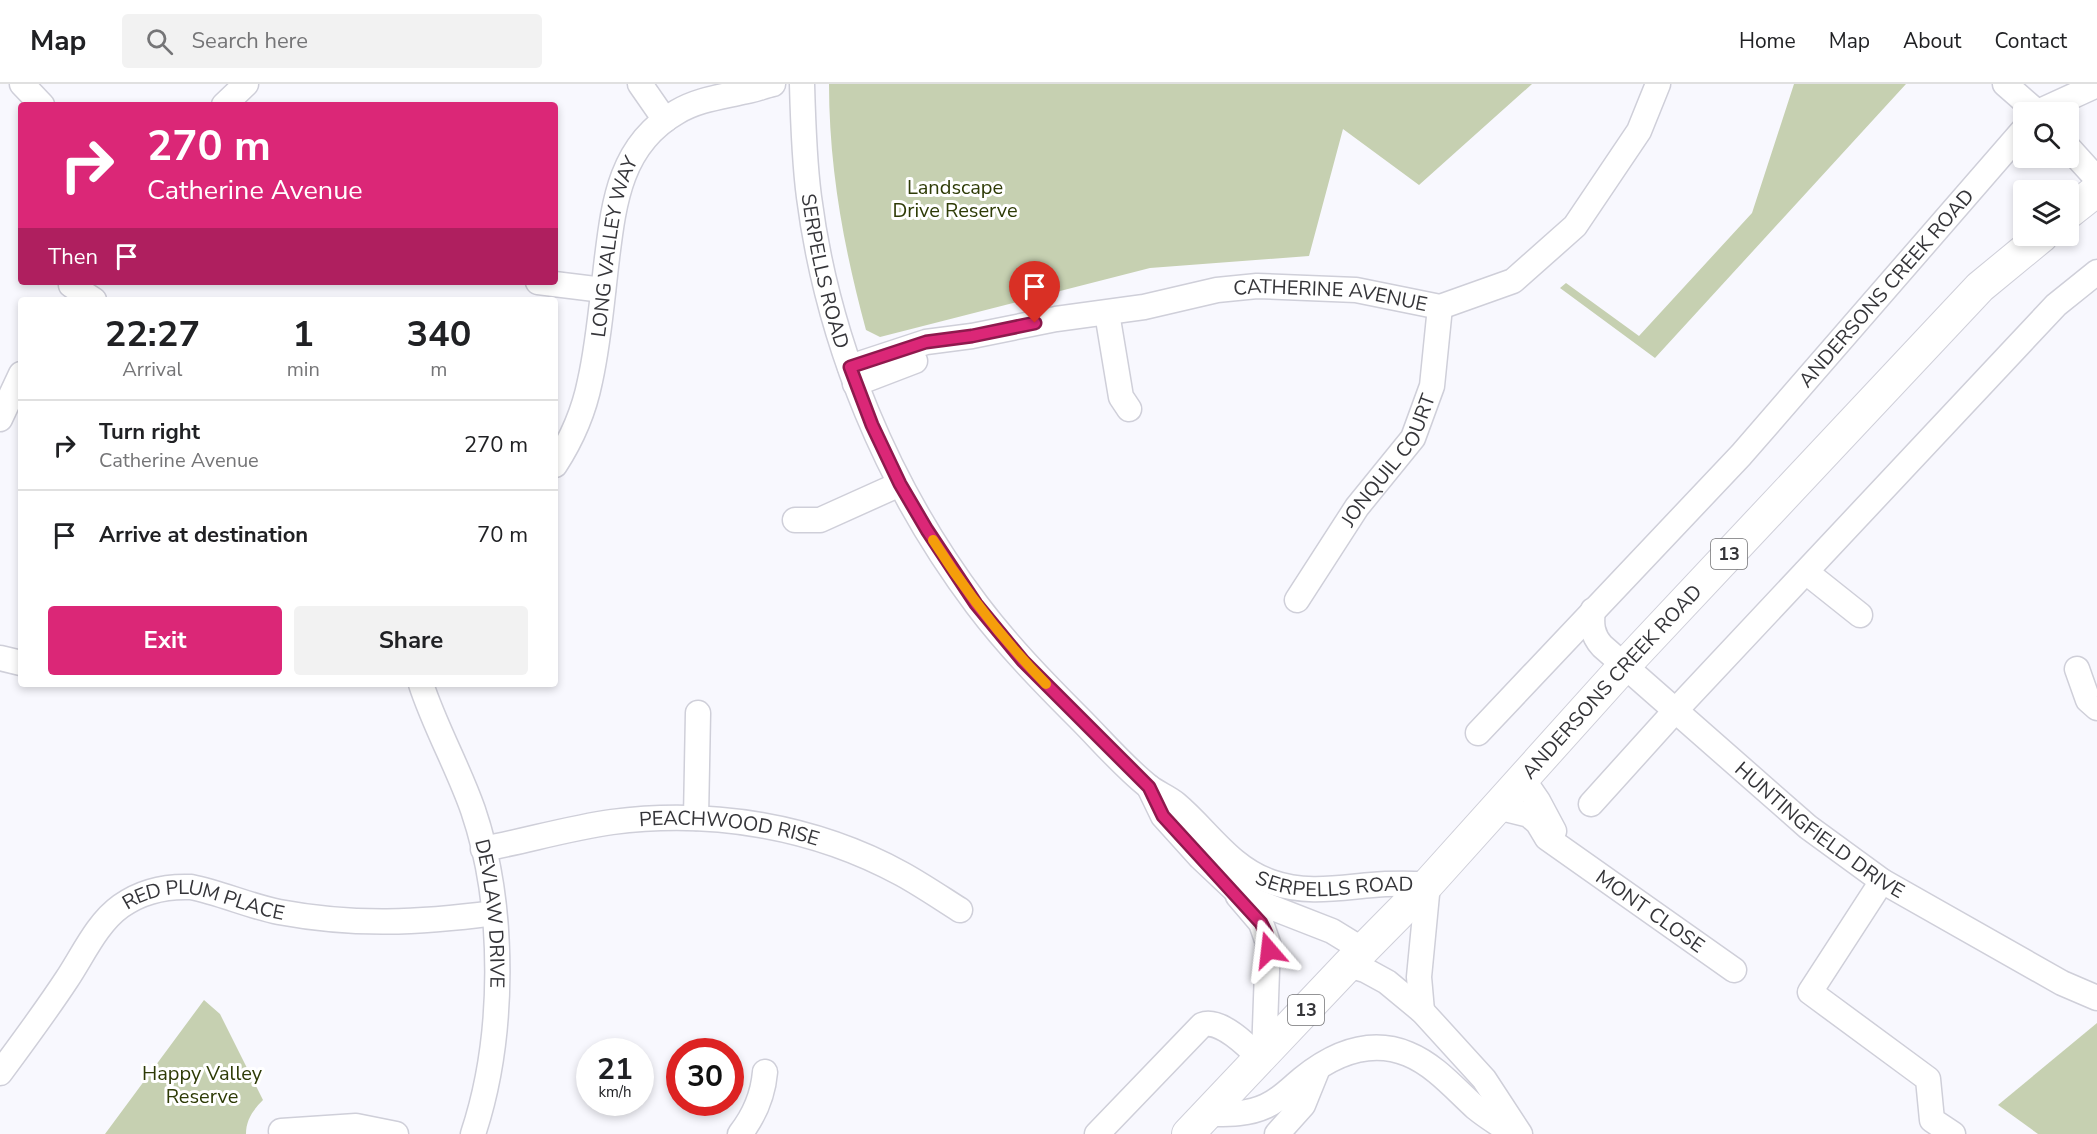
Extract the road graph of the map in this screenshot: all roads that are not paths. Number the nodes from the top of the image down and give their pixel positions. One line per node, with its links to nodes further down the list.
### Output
1 (22, 84): 10 (street)
2 (246, 84): 11 (street)
3 (640, 84): 14 (street)
4 (773, 84): 8 (street, LONG VALLEY WAY)
5 (1658, 84): 26 (street, CATHERINE AVENUE)
6 (2005, 84): 12 (street)
7 (2097, 85): 13 (street)
8 (743, 92): 9 (street, LONG VALLEY WAY); 14 (street, LONG VALLEY WAY)
9 (802, 92): 28 (street, SERPELLS ROAD)
10 (39, 102)
11 (227, 102)
12 (2026, 102)
13 (2060, 102)
14 (665, 120): 24 (street, LONG VALLEY WAY)
15 (2013, 142): 37 (street, ANDERSONS CREEK ROAD)
16 (2079, 159): 17 (street)
17 (2097, 179)
18 (2097, 190): 19 (main road)
19 (2079, 204)
20 (2030, 246): 41 (main road, ANDERSONS CREEK ROAD / 13)
21 (2097, 272): 35 (street)
22 (558, 285): 24 (street)
23 (69, 289): 25 (street)
24 (603, 290): 32 (street, LONG VALLEY WAY)
25 (87, 297)
26 (1440, 307): 27 (street, CATHERINE AVENUE); 36 (street, JONQUIL COURT)
27 (1107, 313): 28 (street, CATHERINE AVENUE); 30 (street)
28 (853, 376): 33 (street, SERPELLS ROAD)
29 (11, 384): 31 (street)
30 (1129, 409)
31 (0, 420)
32 (558, 459)
33 (900, 484): 34 (street); 54 (street, SERPELLS ROAD)
34 (795, 520)
35 (1806, 572): 38 (street); 45 (street)
36 (1297, 600)
37 (1593, 610): 41 (street, HUNTINGFIELD DRIVE); 47 (street, ANDERSONS CREEK ROAD)
38 (1860, 615)
39 (0, 658): 40 (street)
40 (18, 662)
41 (1625, 665): 45 (street, HUNTINGFIELD DRIVE); 48 (main road, ANDERSONS CREEK ROAD / 13)
42 (2077, 669): 44 (street)
43 (420, 690): 52 (street, DEVLAW DRIVE)
44 (2097, 708)
45 (1675, 711): 49 (street); 55 (street, HUNTINGFIELD DRIVE)
46 (698, 713): 51 (street)
47 (1478, 733)
48 (1523, 779): 50 (main road, ANDERSONS CREEK ROAD / 13); 53 (street, MONT CLOSE)
49 (1591, 804)
50 (1497, 807): 53 (street, MONT CLOSE); 56 (main road, ANDERSONS CREEK ROAD / 13)
51 (696, 818): 52 (street, PEACHWOOD RISE); 57 (street, PEACHWOOD RISE)
52 (483, 849): 58 (street, DEVLAW DRIVE)
53 (1568, 852): 60 (street, MONT CLOSE)
54 (1218, 865): 56 (street, SERPELLS ROAD); 59 (street, SERPELLS ROAD); 65 (street, SERPELLS ROAD)
55 (1882, 881): 61 (street, HUNTINGFIELD DRIVE); 78 (street)
56 (1428, 884): 59 (main road, ANDERSONS CREEK ROAD / 13); 63 (street, SERPELLS ROAD)
57 (960, 910)
58 (494, 913): 68 (street, RED PLUM PLACE); 72 (street, DEVLAW DRIVE)
59 (1355, 957): 63 (street, SERPELLS ROAD); 65 (main road, ANDERSONS CREEK ROAD / 13)
60 (1734, 970)
61 (2097, 998)
62 (1215, 1008): 64 (street)
63 (1422, 1011): 77 (street, SERPELLS ROAD)
64 (1196, 1029): 65 (street); 74 (street)
65 (1262, 1057): 69 (main road, ANDERSONS CREEK ROAD / 13)
66 (1319, 1066): 69 (street); 75 (street); 76 (street)
67 (765, 1072): 73 (street)
68 (0, 1073)
69 (1197, 1124)
70 (281, 1131): 71 (street)
71 (396, 1134)
72 (473, 1134)
73 (740, 1134)
74 (1097, 1134)
75 (1277, 1134)
76 (1514, 1134)
77 (1520, 1134)
78 (1953, 1134)

